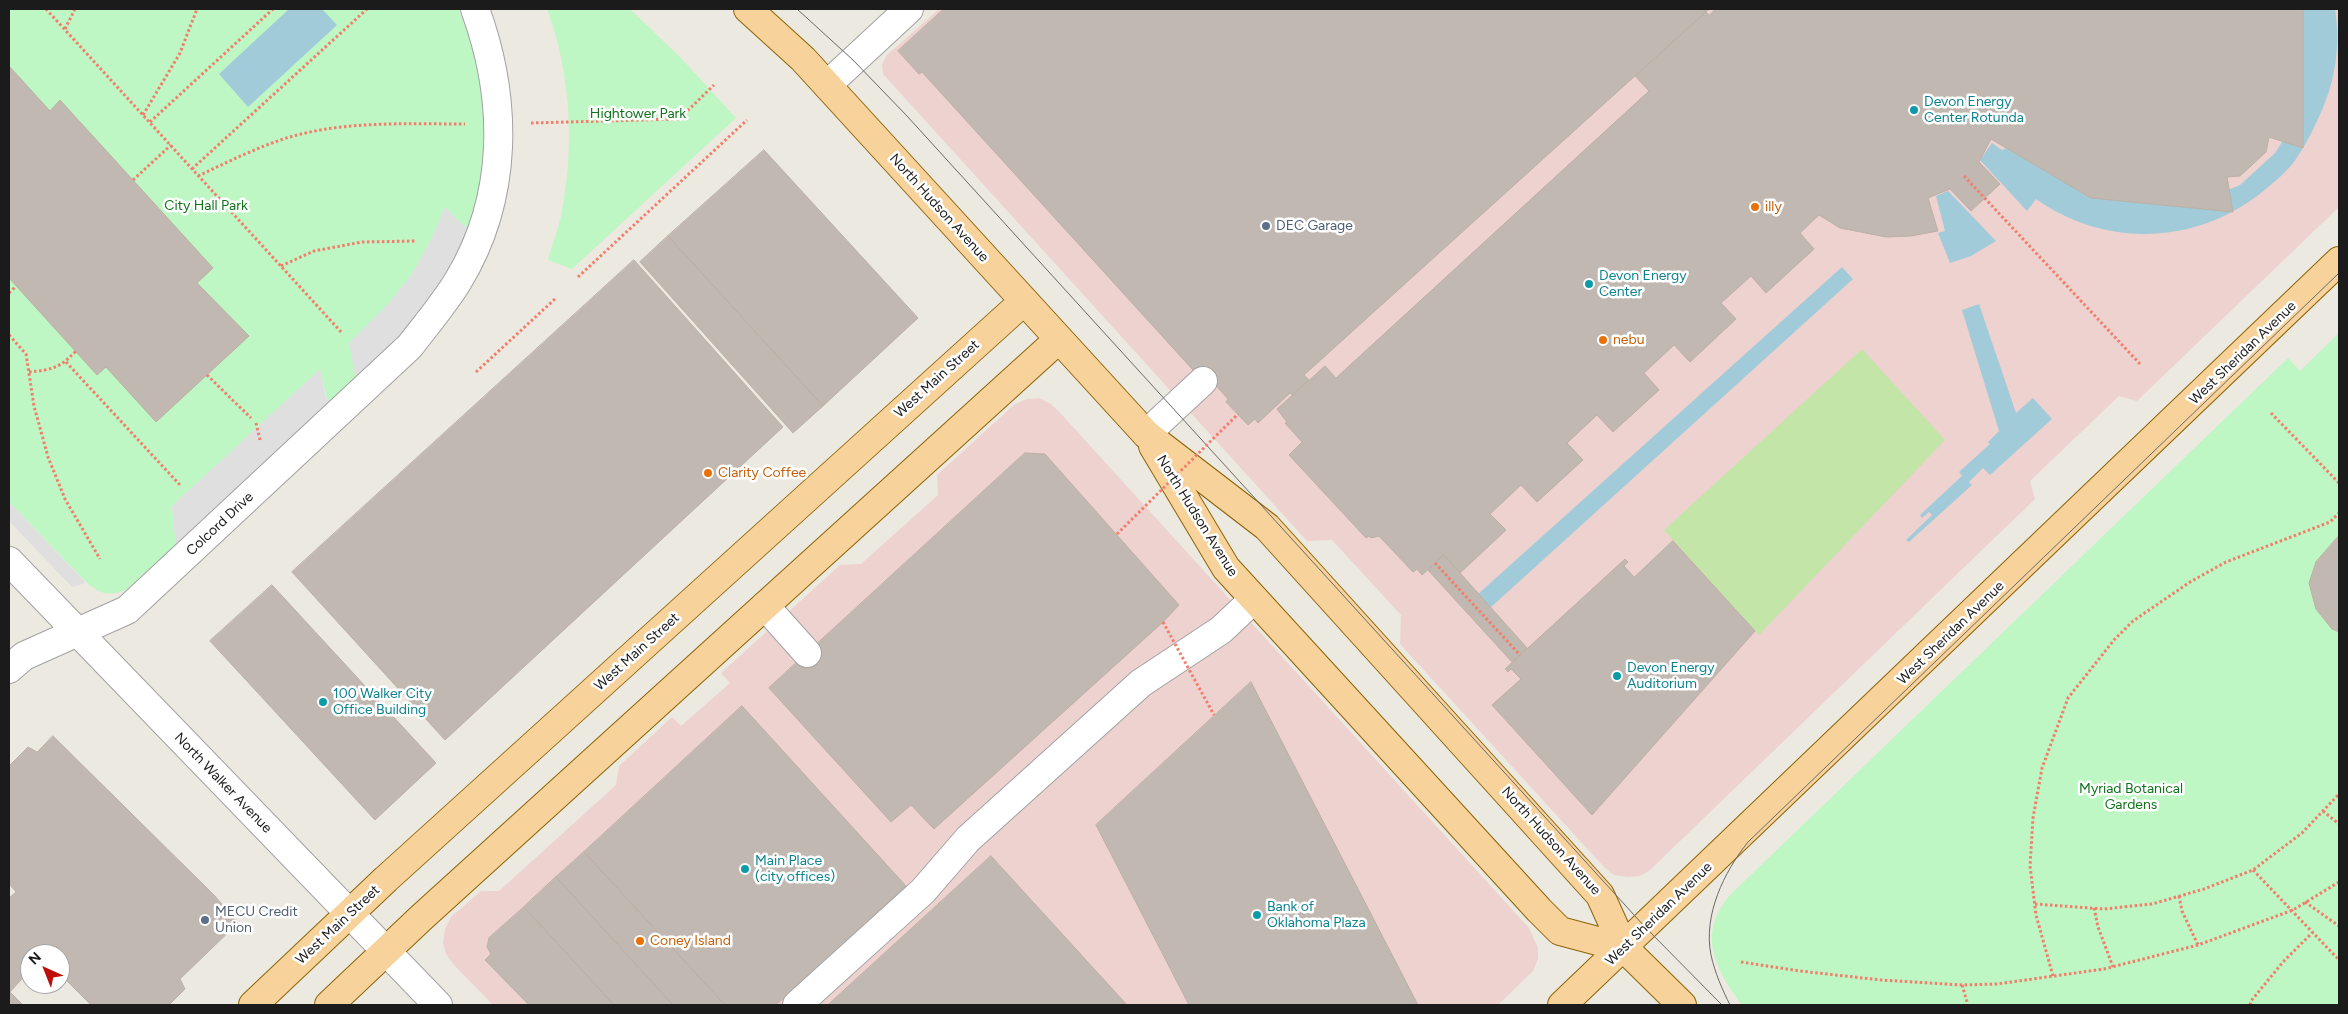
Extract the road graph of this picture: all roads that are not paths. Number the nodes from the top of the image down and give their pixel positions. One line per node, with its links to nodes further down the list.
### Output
1 (475, 9): 13 (street, Colcord Drive)
2 (748, 9): 4 (main road, North Hudson Avenue)
3 (910, 9): 4 (street)
4 (827, 85): 6 (main road, North Hudson Avenue)
5 (2339, 261): 17 (main road, West Sheridan Avenue)
6 (1024, 301): 7 (main road, North Hudson Avenue); 16 (main road, West Main Street)
7 (1059, 339): 9 (main road, North Hudson Avenue); 12 (main road)
8 (1203, 380): 9 (street)
9 (1146, 434): 11 (main road, North Hudson Avenue); 17 (main road, North Hudson Avenue)
10 (9, 561): 13 (street, North Walker Avenue)
11 (1254, 598): 17 (main road, North Hudson Avenue); 22 (street)
12 (765, 606): 14 (street); 18 (main road)
13 (78, 632): 15 (street, Colcord Drive); 16 (street, North Walker Avenue)
14 (807, 653)
15 (9, 669)
16 (349, 914): 18 (street, North Walker Avenue); 19 (main road, West Main Street)
17 (1624, 948): 23 (main road, West Sheridan Avenue); 24 (main road)
18 (385, 952): 20 (main road); 21 (street, North Walker Avenue)
19 (253, 1005)
20 (329, 1005)
21 (438, 1005)
22 (797, 1005)
23 (1562, 1005)
24 (1682, 1005)

